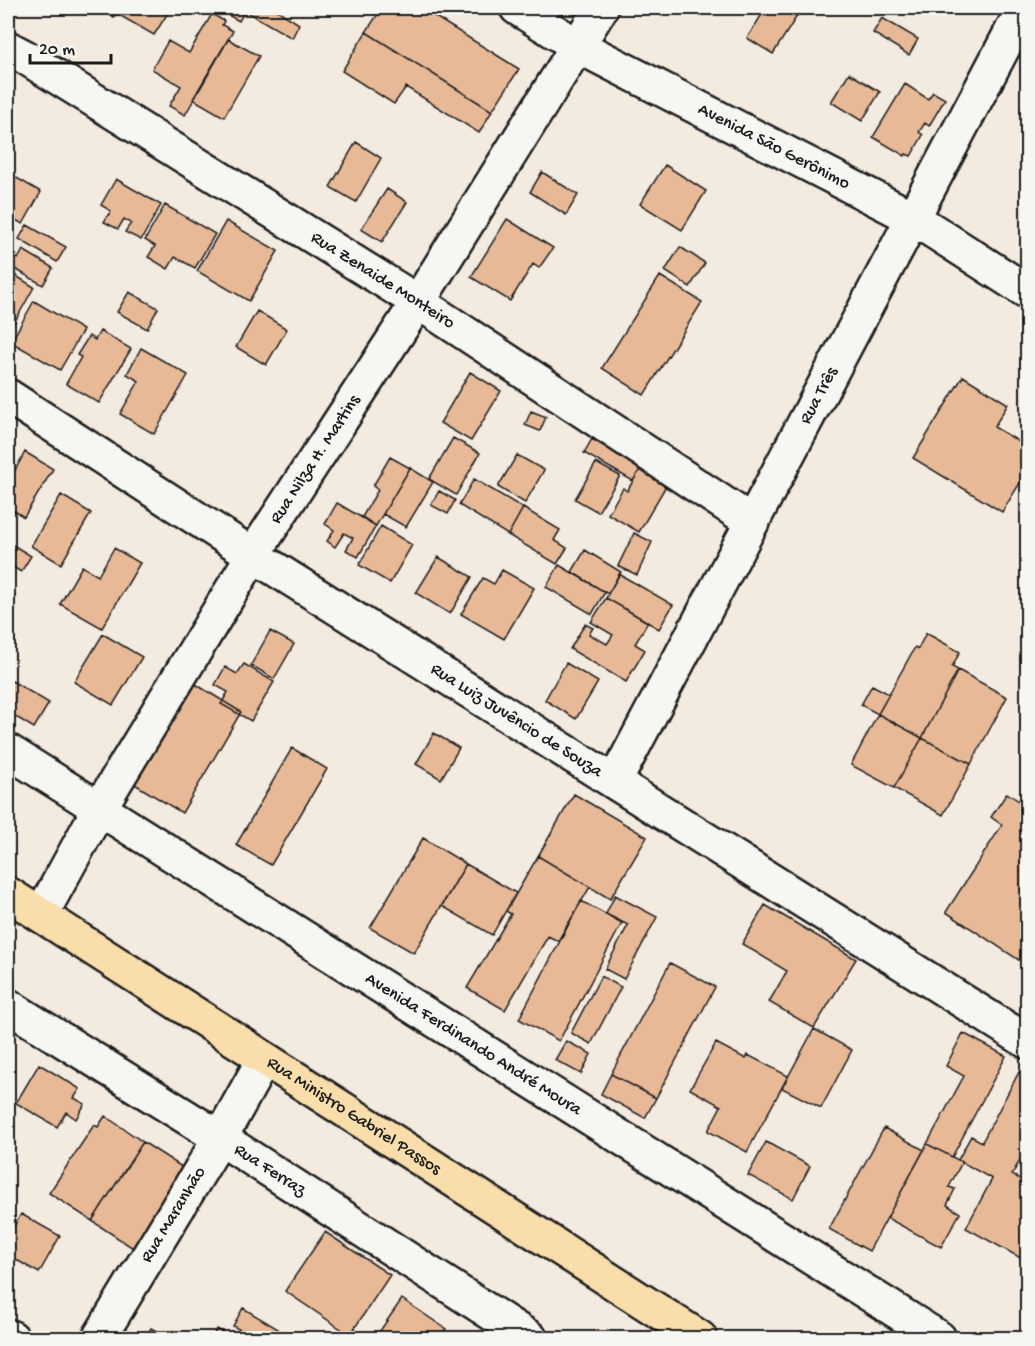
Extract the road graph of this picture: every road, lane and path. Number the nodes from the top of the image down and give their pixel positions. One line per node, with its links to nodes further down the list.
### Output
1 (517, 8): 4 (street, Avenida São Gerônimo)
2 (601, 8): 4 (street, Rua Nilza H. Martins)
3 (1024, 8): 6 (street, Rua Três)
4 (576, 45): 6 (street, Avenida São Gerônimo); 8 (street, Rua Nilza H. Martins)
5 (8, 48): 8 (street, Rua Zenaide Monteiro)
6 (913, 218): 7 (street, Avenida São Gerônimo); 10 (street, Rua Três)
7 (1028, 292)
8 (418, 302): 10 (street, Rua Zenaide Monteiro); 11 (street, Rua Nilza H. Martins)
9 (8, 396): 11 (street, Rua Luiz Juvêncio de Souza)
10 (752, 522): 13 (street, Rua Três)
11 (252, 555): 13 (street, Rua Luiz Juvêncio de Souza); 14 (street, Rua Nilza H. Martins)
12 (8, 751): 14 (street, Avenida Ferdinando André Moura)
13 (615, 782): 18 (street, Rua Luiz Juvêncio de Souza)
14 (99, 810): 16 (street, Rua Nilza H. Martins); 26 (street, Avenida Ferdinando André Moura)
15 (8, 894): 16 (main road, Rua Ministro Gabriel Passos)
16 (41, 915): 19 (main road, Rua Ministro Gabriel Passos)
17 (8, 1006): 20 (street, Rua Ferraz)
18 (1028, 1042)
19 (264, 1059): 20 (street, Rua Maranhão); 25 (main road, Rua Ministro Gabriel Passos)
20 (220, 1138): 23 (street, Rua Maranhão); 24 (street, Rua Ferraz)
21 (8, 1336): 22 (street)
22 (12, 1338)
23 (99, 1338)
24 (530, 1338)
25 (700, 1338)
26 (939, 1338)

